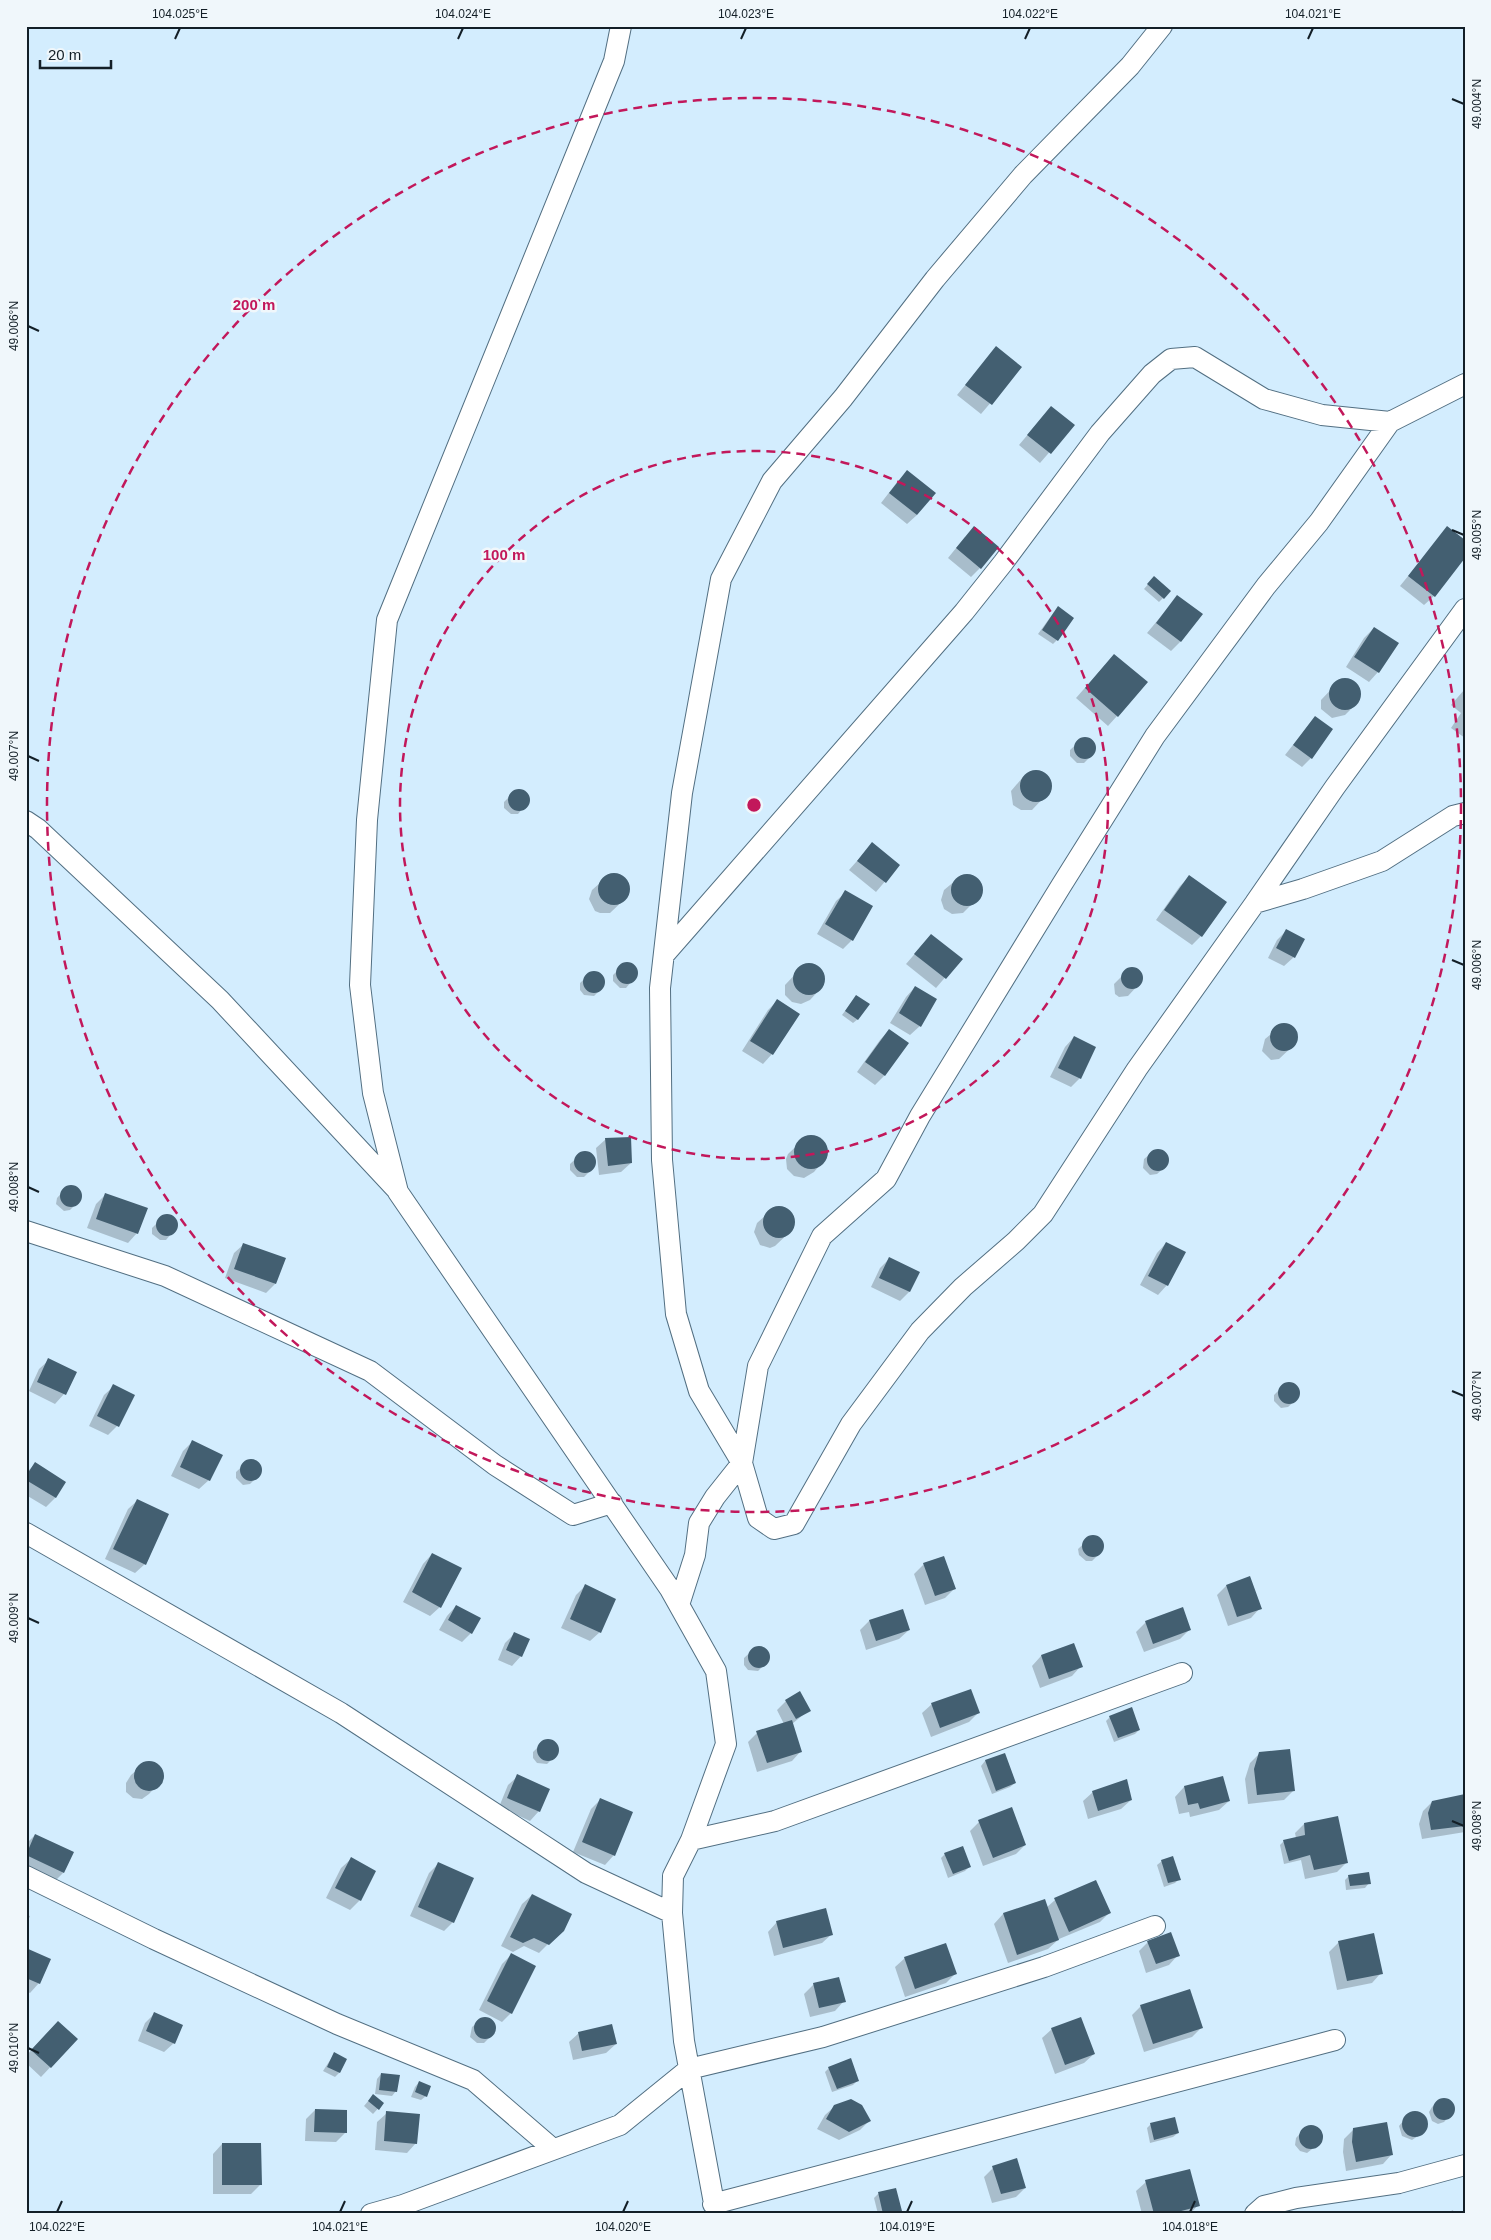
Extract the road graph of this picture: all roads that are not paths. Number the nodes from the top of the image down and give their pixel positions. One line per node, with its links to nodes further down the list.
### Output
1 (621, 26): 10 (street)
2 (1162, 26): 9 (street)
3 (1465, 384): 4 (street)
4 (1390, 422): 9 (street); 12 (street)
5 (1465, 609): 8 (street)
6 (1465, 813): 8 (street)
7 (26, 821): 10 (street)
8 (1255, 903): 12 (street)
9 (664, 955): 12 (street)
10 (398, 1192): 13 (street)
11 (26, 1231): 13 (street)
12 (742, 1463): 15 (street)
13 (612, 1503): 15 (street)
14 (26, 1534): 19 (street)
15 (679, 1605): 17 (street)
16 (1182, 1673): 17 (street)
17 (691, 1840): 19 (street)
18 (26, 1876): 23 (street)
19 (672, 1913): 22 (street)
20 (1155, 1926): 22 (street)
21 (1335, 2040): 25 (street)
22 (689, 2069): 23 (street); 25 (street)
23 (553, 2149): 26 (street)
24 (1465, 2166): 27 (street)
25 (714, 2209)
26 (372, 2214)
27 (1255, 2214)

